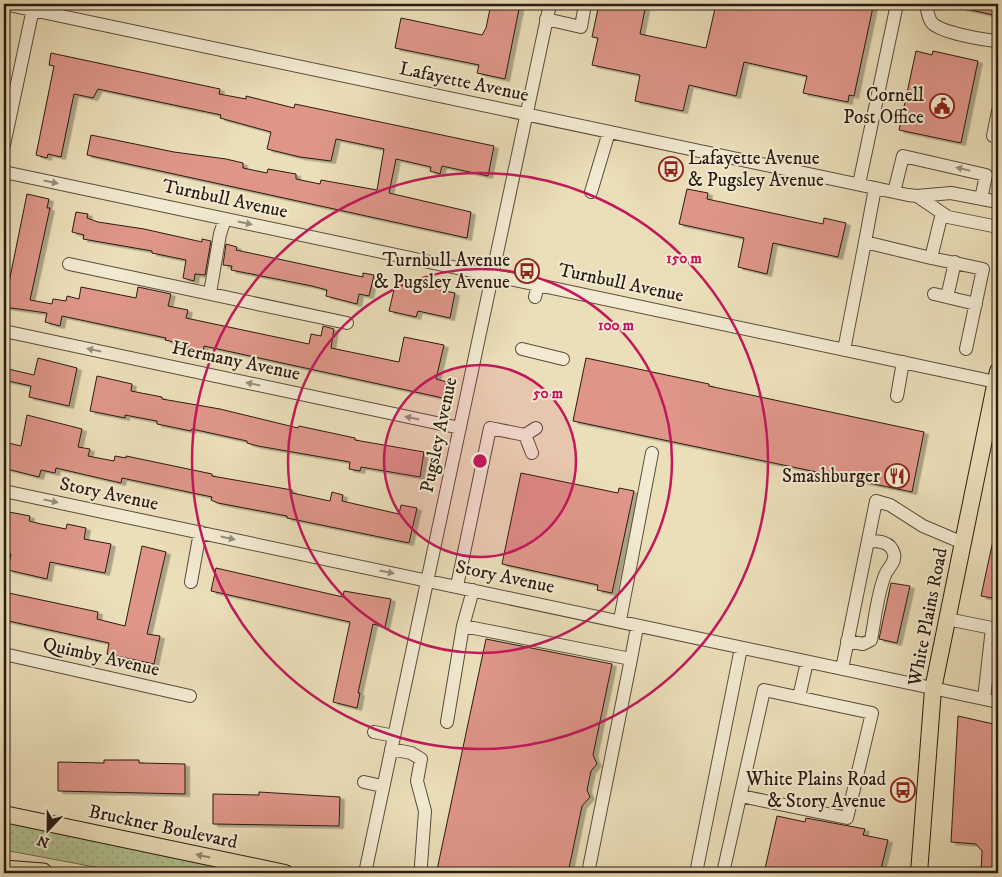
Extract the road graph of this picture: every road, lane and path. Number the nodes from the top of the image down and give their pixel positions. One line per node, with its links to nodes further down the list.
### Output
1 (4, 4): 6 (street, Lafayette Avenue)
2 (550, 4): 7 (street, Pugsley Avenue)
3 (585, 4): 7 (street)
4 (897, 4): 15 (street)
5 (926, 4): 8 (street)
6 (33, 7): 10 (street, Lafayette Avenue); 13 (street)
7 (546, 19): 10 (street, Pugsley Avenue)
8 (998, 41)
9 (998, 111): 12 (street)
10 (525, 114): 11 (street, Lafayette Avenue); 29 (street, Pugsley Avenue)
11 (609, 132): 15 (street, Lafayette Avenue); 17 (street)
12 (993, 136)
13 (4, 145)
14 (4, 172): 23 (street, Turnbull Avenue, one-way to 23)
15 (858, 184): 16 (street, Lafayette Avenue)
16 (875, 188): 18 (street, Lafayette Avenue); 25 (street)
17 (592, 192)
18 (894, 192): 19 (street, Lafayette Avenue); 20 (street, one-way to 18)
19 (917, 196): 20 (street, Lafayette Avenue); 22 (street, Lafayette Avenue)
20 (981, 199): 21 (street, Lafayette Avenue)
21 (998, 202)
22 (942, 212): 24 (street, Lafayette Avenue); 26 (street)
23 (225, 218): 29 (street, Turnbull Avenue, one-way to 29); 30 (street)
24 (998, 227)
25 (865, 242): 26 (street); 38 (street)
26 (931, 258): 27 (street)
27 (955, 262): 32 (street); 33 (street)
28 (69, 264): 30 (street)
29 (491, 275): 38 (street, Turnbull Avenue); 43 (street, Pugsley Avenue)
30 (210, 293): 34 (street)
31 (934, 294): 32 (street)
32 (947, 297): 33 (street)
33 (976, 304): 37 (street)
34 (347, 323)
35 (4, 331): 43 (street, Hermany Avenue, one-way to 35)
36 (522, 349): 39 (street)
37 (966, 349)
38 (844, 350): 40 (street, Turnbull Avenue)
39 (563, 359)
40 (903, 362): 41 (street, Turnbull Avenue); 42 (street)
41 (997, 377): 49 (main road, White Plains Road)
42 (897, 396)
43 (460, 428): 50 (street, Pugsley Avenue)
44 (532, 453): 52 (street)
45 (652, 453): 55 (street)
46 (4, 491): 47 (street, Story Avenue, one-way to 47)
47 (200, 532): 50 (street, Story Avenue, one-way to 50); 51 (street)
48 (868, 541): 49 (street); 58 (street); 58 (street)
49 (963, 543): 54 (main road, White Plains Road)
50 (426, 580): 52 (street, Story Avenue); 72 (street, Pugsley Avenue)
51 (191, 582)
52 (456, 586): 53 (street, Story Avenue)
53 (473, 590): 55 (street, Story Avenue); 56 (street)
54 (947, 619): 62 (street); 65 (main road, White Plains Road)
55 (620, 620): 57 (street, Story Avenue)
56 (463, 626): 61 (street); 70 (street)
57 (637, 627): 59 (street, Story Avenue); 61 (street)
58 (847, 641): 64 (street)
59 (741, 648): 63 (street, Story Avenue); 84 (street)
60 (4, 654): 66 (street, Quimby Avenue)
61 (631, 659): 83 (street)
62 (994, 661): 68 (street)
63 (806, 662): 64 (street, Story Avenue); 67 (street)
64 (842, 670): 65 (street, Story Avenue)
65 (933, 689): 68 (street, Story Avenue); 86 (main road, White Plains Road)
66 (190, 696)
67 (799, 697): 76 (street); 76 (street)
68 (984, 699): 69 (street, Story Avenue)
69 (998, 702)
70 (447, 722)
71 (374, 732): 72 (street)
72 (394, 736): 73 (street, Pugsley Avenue)
73 (391, 749): 75 (street, Pugsley Avenue); 78 (street)
74 (364, 782): 75 (street)
75 (382, 786): 82 (street, Pugsley Avenue)
76 (741, 796): 85 (street)
77 (4, 814): 81 (main road, Bruckner Boulevard, one-way to 77)
78 (421, 865)
79 (4, 870): 80 (highway)
80 (43, 873)
81 (285, 873)
82 (364, 873)
83 (588, 873)
84 (696, 873)
85 (724, 873)
86 (919, 873)

